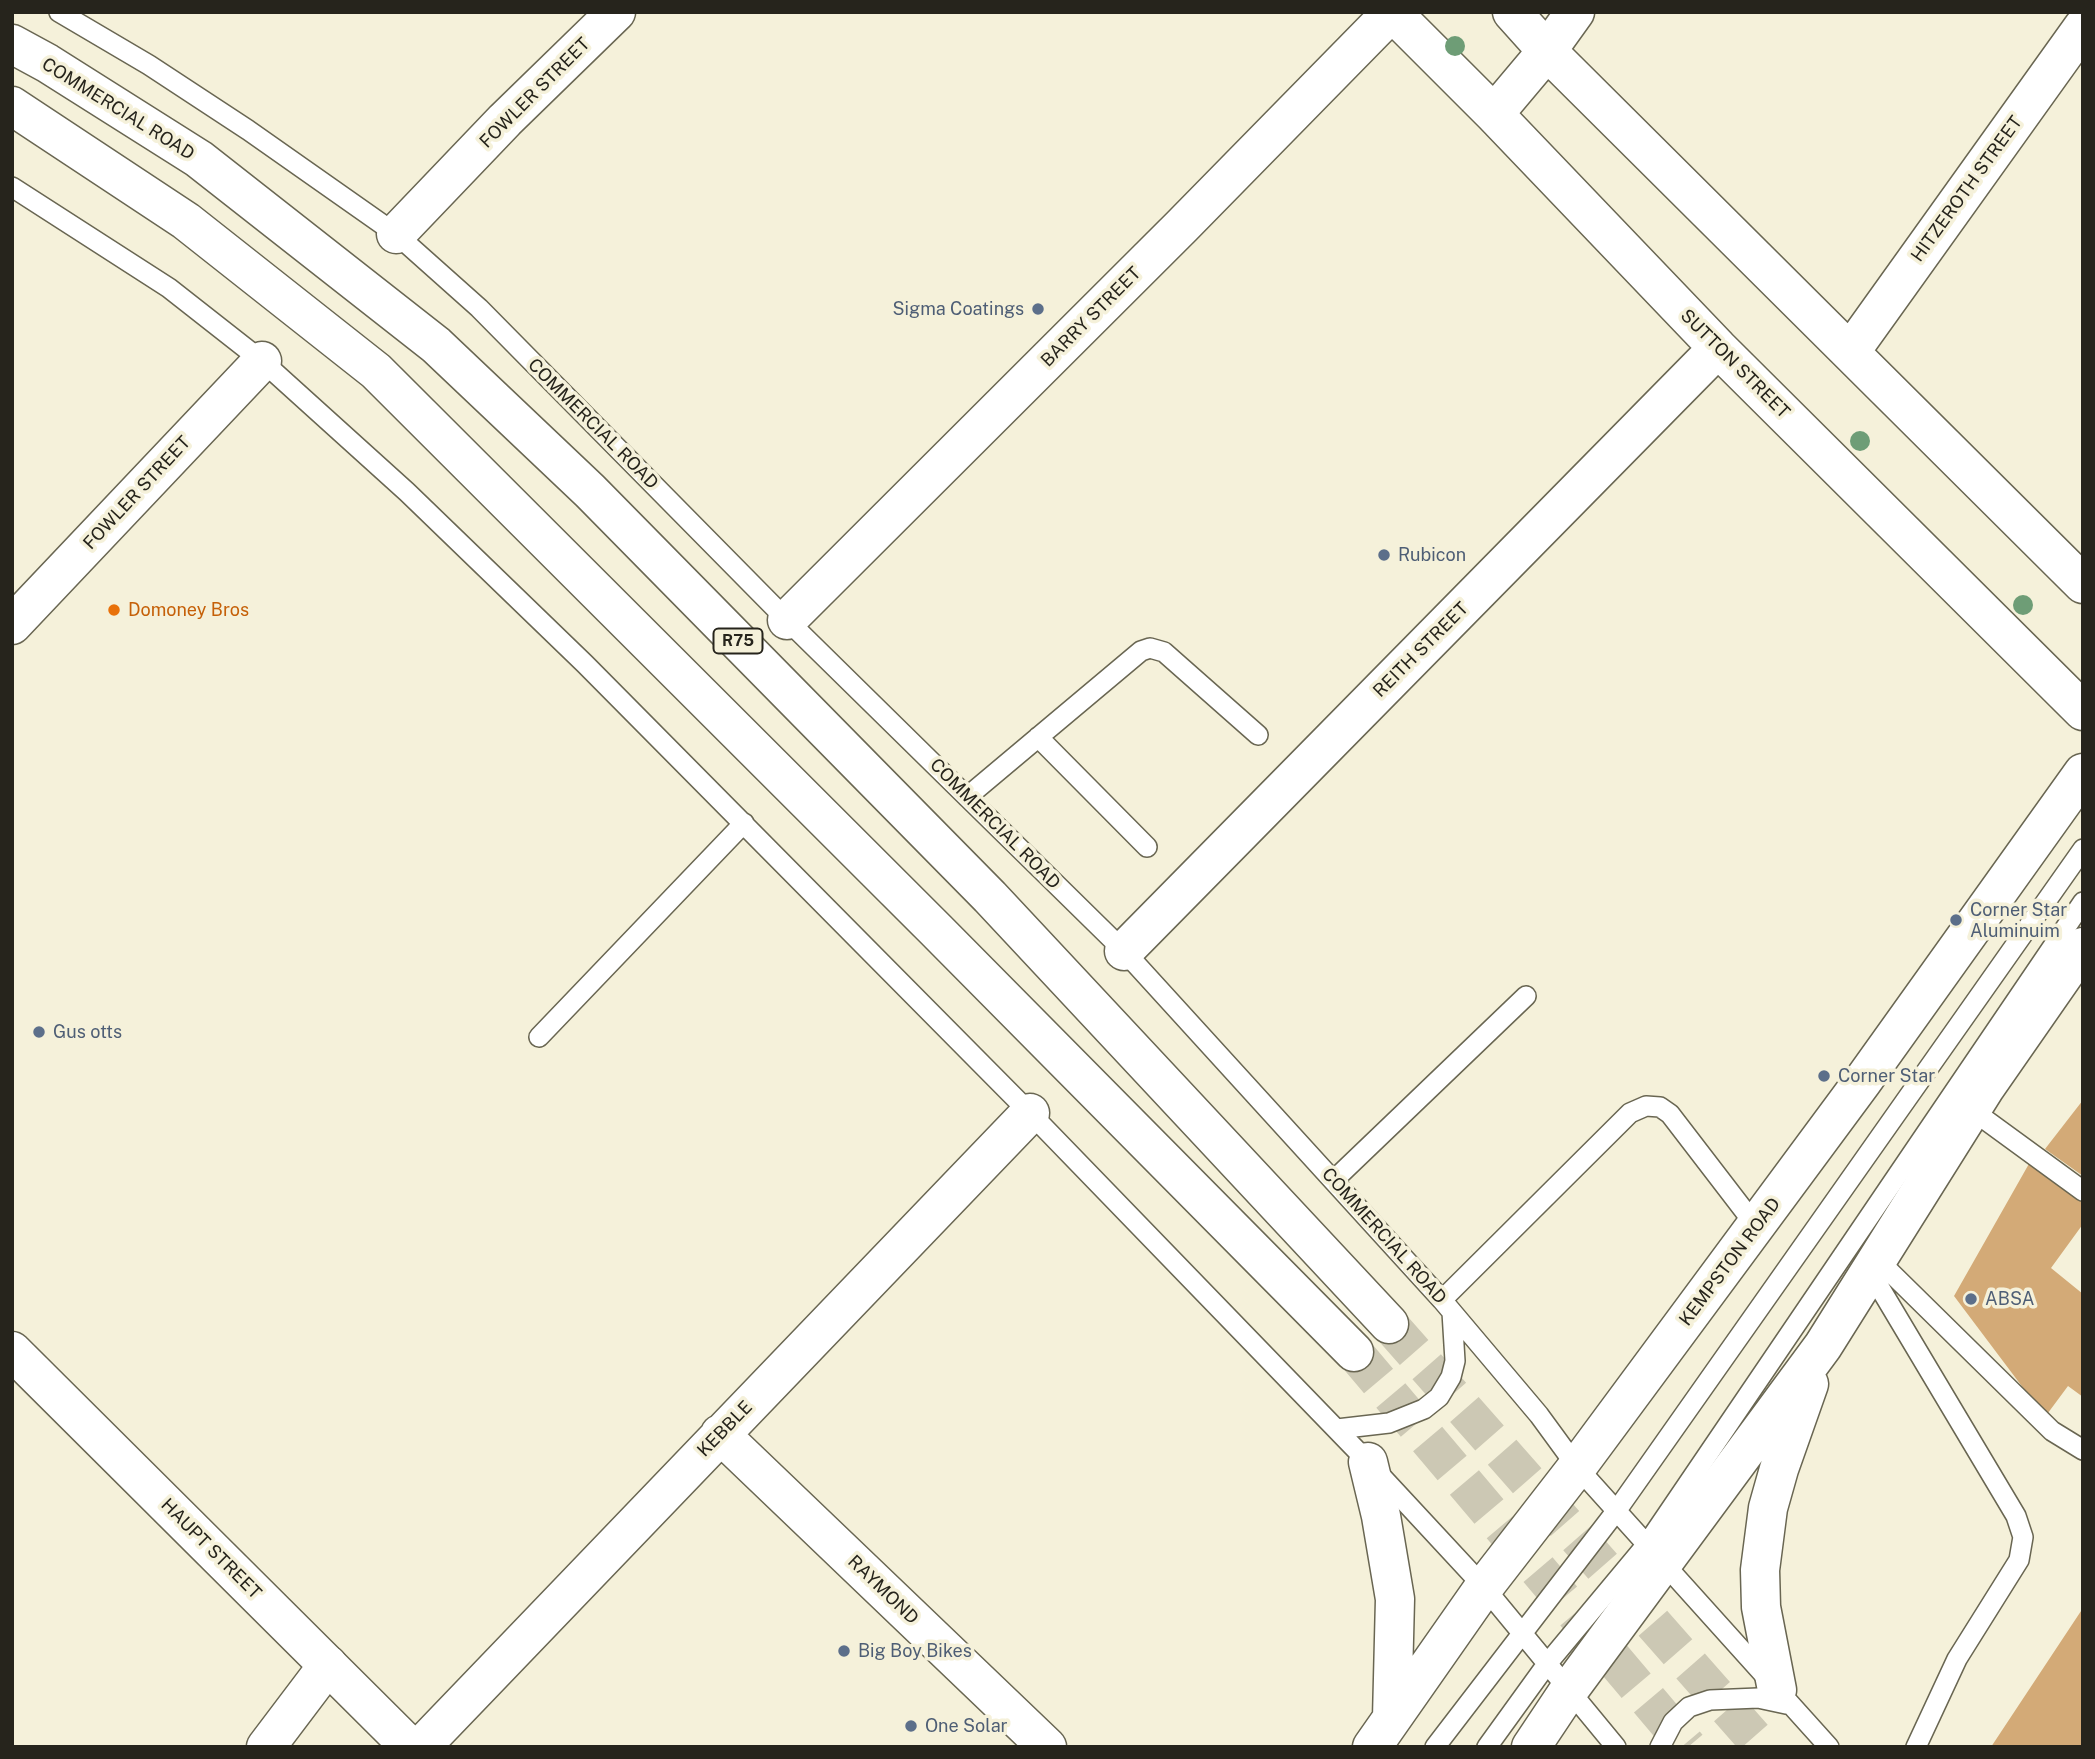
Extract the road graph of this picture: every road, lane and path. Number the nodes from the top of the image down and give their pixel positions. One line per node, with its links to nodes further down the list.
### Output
1 (59, 12): 12 (lane, COMMERCIAL ROAD)
2 (617, 12): 12 (street, FOWLER STREET)
3 (1392, 12): 10 (street, SUTTON STREET); 17 (street, BARRY STREET)
4 (1511, 12): 8 (street)
5 (1575, 12): 8 (street)
6 (2083, 27): 14 (street, HITZEROTH STREET)
7 (12, 44): 39 (street, COMMERCIAL ROAD / R75)
8 (1547, 51): 10 (street); 14 (street)
9 (12, 107): 42 (street)
10 (1494, 114): 13 (street, SUTTON STREET)
11 (12, 187): 15 (lane)
12 (396, 234): 17 (lane, COMMERCIAL ROAD)
13 (1718, 348): 19 (street, SUTTON STREET); 28 (street, REITH STREET)
14 (1851, 351): 16 (street)
15 (262, 361): 18 (street, FOWLER STREET); 24 (lane)
16 (2083, 583)
17 (787, 620): 23 (lane, COMMERCIAL ROAD)
18 (12, 625)
19 (2083, 711)
20 (1258, 735): 21 (lane)
21 (1038, 737): 23 (lane); 25 (lane)
22 (2083, 773): 36 (street, KEMPSTON ROAD)
23 (967, 797): 28 (lane, COMMERCIAL ROAD)
24 (744, 823): 31 (lane); 33 (lane)
25 (1147, 847)
26 (2083, 849): 48 (lane)
27 (2083, 902): 49 (lane)
28 (1124, 951): 34 (lane, COMMERCIAL ROAD)
29 (2079, 961): 32 (street)
30 (1526, 996): 34 (lane)
31 (539, 1037)
32 (1972, 1110): 35 (lane); 37 (street)
33 (1030, 1113): 43 (lane); 44 (street, KEBBLE)
34 (1334, 1180): 38 (lane, COMMERCIAL ROAD)
35 (2083, 1191)
36 (1756, 1226): 38 (lane); 47 (street, KEMPSTON ROAD)
37 (1875, 1266): 40 (street); 45 (lane); 66 (lane)
38 (1447, 1306): 43 (lane); 47 (lane, COMMERCIAL ROAD)
39 (1389, 1324)
40 (1823, 1346): 49 (street); 54 (street)
41 (12, 1351): 52 (street, HAUPT STREET)
42 (1354, 1352)
43 (1337, 1429): 46 (lane)
44 (720, 1434): 58 (street, KEBBLE); 59 (street, RAYMOND)
45 (2083, 1450)
46 (1368, 1462): 50 (lane); 55 (street)
47 (1577, 1466): 48 (lane, COMMERCIAL ROAD); 50 (street, KEMPSTON ROAD)
48 (1617, 1510): 49 (lane, COMMERCIAL ROAD); 51 (lane)
49 (1655, 1553): 53 (street); 54 (lane, COMMERCIAL ROAD)
50 (1484, 1587): 51 (lane); 55 (street, KEMPSTON ROAD)
51 (1521, 1632): 53 (lane); 60 (lane)
52 (328, 1665): 56 (street); 57 (street, HAUPT STREET)
53 (1558, 1677): 61 (lane); 62 (street); 63 (lane)
54 (1784, 1698): 64 (lane); 65 (lane, COMMERCIAL ROAD)
55 (1382, 1732)
56 (266, 1747)
57 (411, 1747)
58 (421, 1747)
59 (1047, 1747)
60 (1435, 1747)
61 (1487, 1747)
62 (1531, 1747)
63 (1616, 1747)
64 (1660, 1747)
65 (1829, 1747)
66 (1916, 1747)

